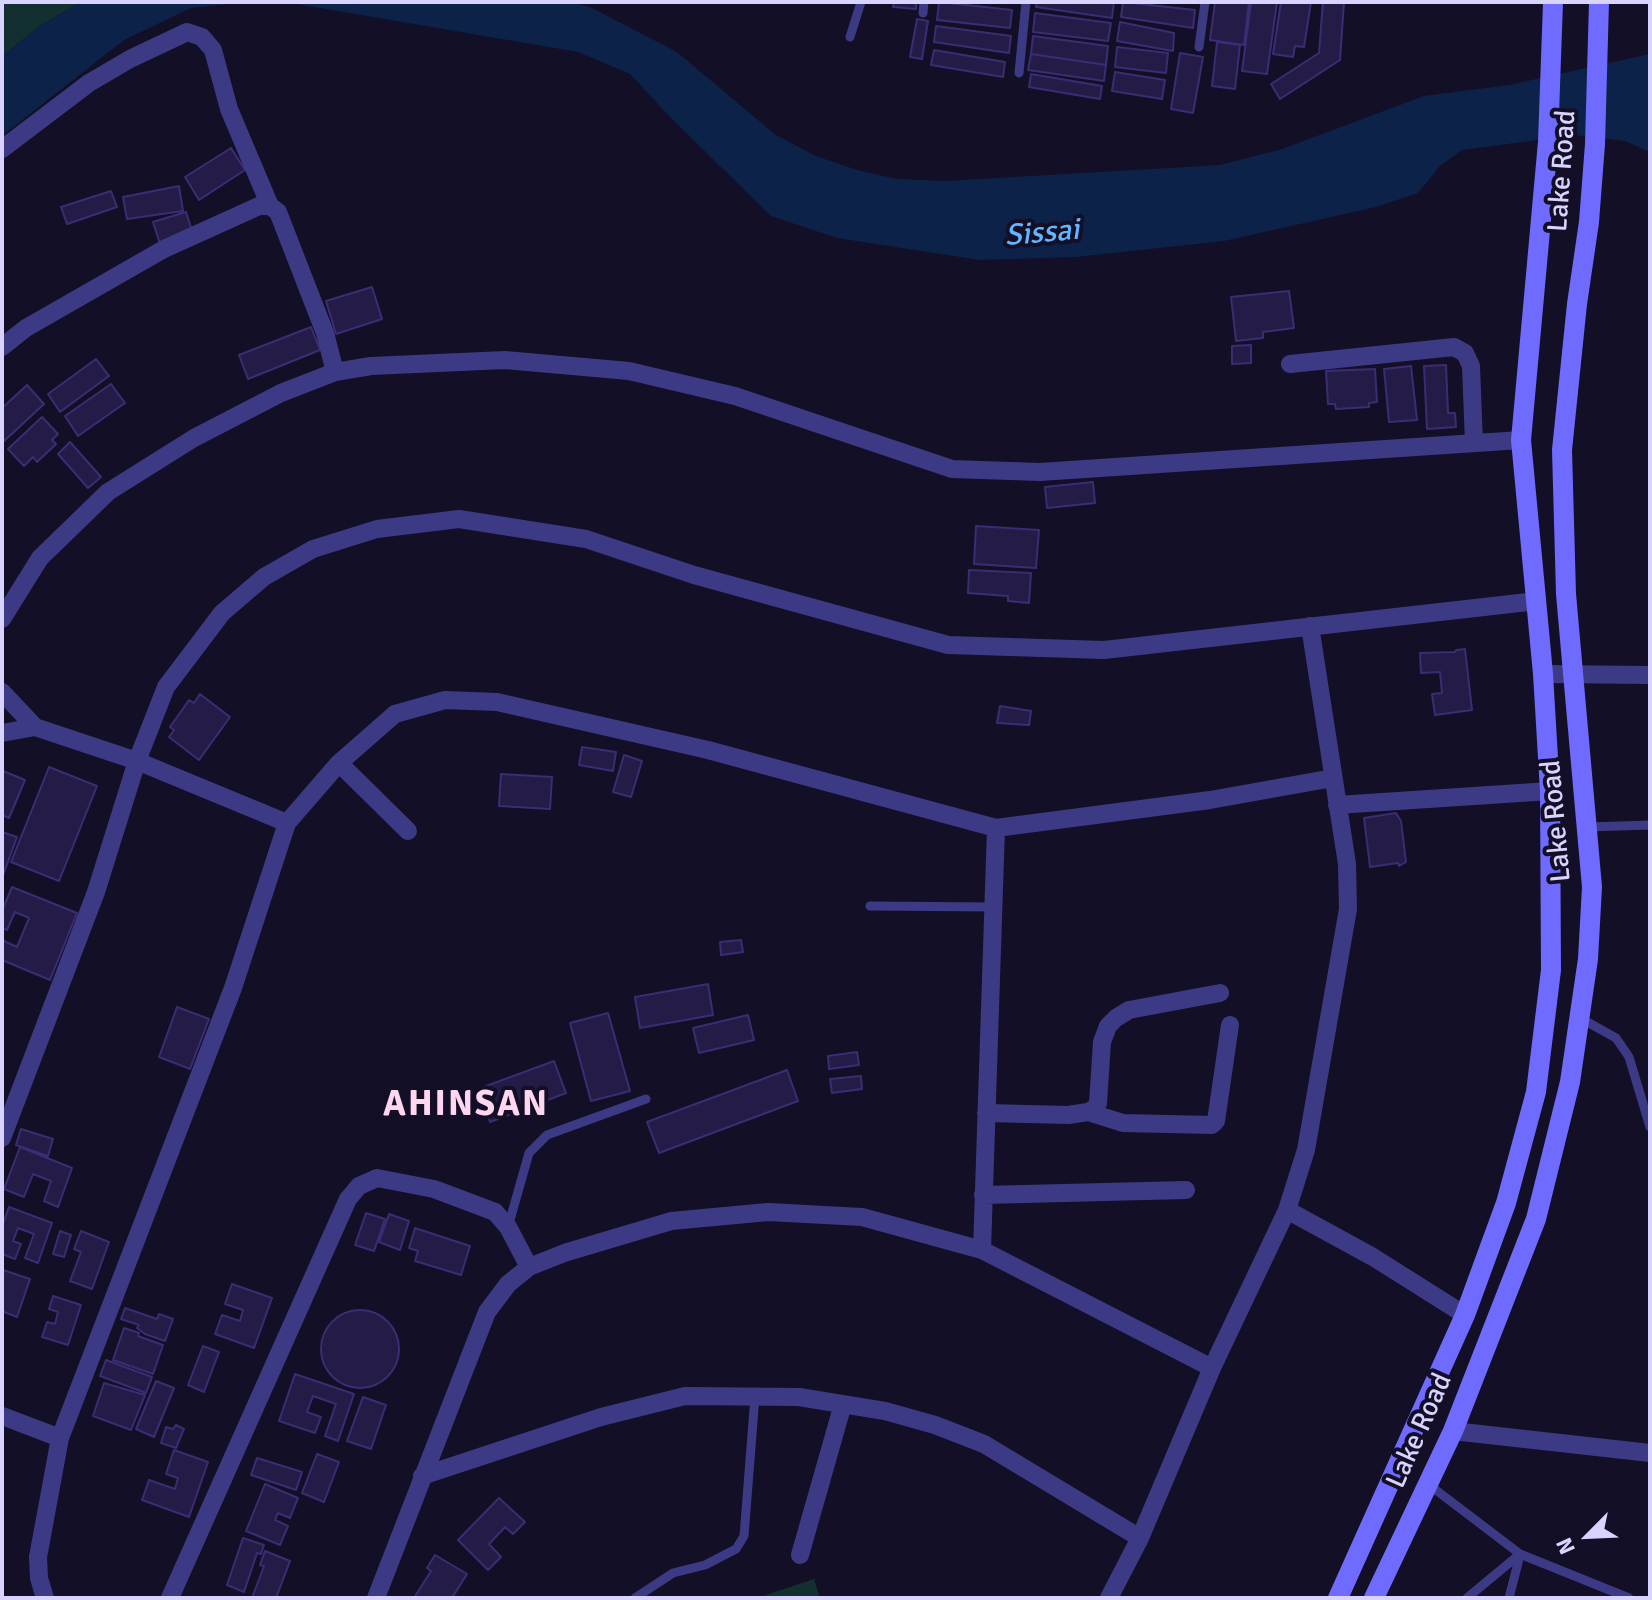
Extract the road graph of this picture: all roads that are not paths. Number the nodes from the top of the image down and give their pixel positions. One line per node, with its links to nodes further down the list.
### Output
1 (861, 2): 6 (lane)
2 (1026, 2): 8 (lane)
3 (1205, 2): 7 (lane)
4 (1553, 2): 14 (main road, Lake Road)
5 (1599, 2): 20 (main road, Lake Road)
6 (850, 37)
7 (1199, 47)
8 (1019, 73)
9 (2, 149): 10 (street)
10 (270, 206): 11 (street); 13 (street)
11 (2, 347)
12 (1290, 364): 15 (street)
13 (335, 372): 15 (street); 17 (street)
14 (1521, 440): 15 (street); 16 (main road, Lake Road)
15 (1474, 443)
16 (1537, 601): 18 (street); 19 (main road, Lake Road)
17 (2, 619)
18 (1310, 626): 25 (street); 27 (street)
19 (1543, 674): 20 (street); 28 (main road, Lake Road)
20 (1572, 674): 21 (street); 32 (main road, Lake Road)
21 (1650, 675)
22 (2, 692): 23 (street)
23 (35, 727): 24 (street); 25 (street)
24 (2, 733)
25 (137, 761): 30 (street); 44 (street)
26 (339, 763): 30 (street); 33 (street); 34 (street)
27 (1333, 778): 29 (street); 33 (street)
28 (1550, 791): 29 (street); 51 (main road, Lake Road)
29 (1337, 805): 47 (street)
30 (287, 823): 57 (street)
31 (1650, 825): 32 (lane)
32 (1588, 827): 38 (main road, Lake Road)
33 (996, 828): 36 (street)
34 (408, 831)
35 (870, 906): 36 (lane)
36 (993, 907): 42 (street)
37 (1220, 993): 41 (street)
38 (1580, 1018): 43 (lane); 56 (main road, Lake Road)
39 (1230, 1025): 41 (street)
40 (646, 1099): 48 (lane)
41 (1088, 1112): 42 (street)
42 (986, 1113): 46 (street)
43 (1650, 1127)
44 (2, 1138)
45 (1186, 1190): 46 (street)
46 (983, 1195): 49 (street)
47 (1287, 1210): 51 (street); 52 (street)
48 (508, 1227): 50 (street); 65 (street)
49 (982, 1250): 50 (street); 52 (street)
50 (529, 1267): 59 (street)
51 (1465, 1315): 69 (main road, Lake Road)
52 (1212, 1368): 61 (street)
53 (755, 1396): 54 (street); 59 (street); 67 (lane)
54 (843, 1404): 61 (street); 63 (street)
55 (2, 1416): 57 (street)
56 (1453, 1431): 58 (street); 60 (main road, Lake Road)
57 (60, 1438): 64 (street)
58 (1650, 1453)
59 (422, 1476): 66 (street)
60 (1428, 1484): 62 (lane); 70 (main road, Lake Road)
61 (1140, 1538): 68 (street)
62 (1520, 1554): 71 (lane); 72 (lane); 73 (lane)
63 (800, 1555)
64 (45, 1598)
65 (170, 1598)
66 (376, 1598)
67 (635, 1598)
68 (1109, 1598)
69 (1338, 1598)
70 (1374, 1598)
71 (1467, 1598)
72 (1509, 1598)
73 (1629, 1598)

